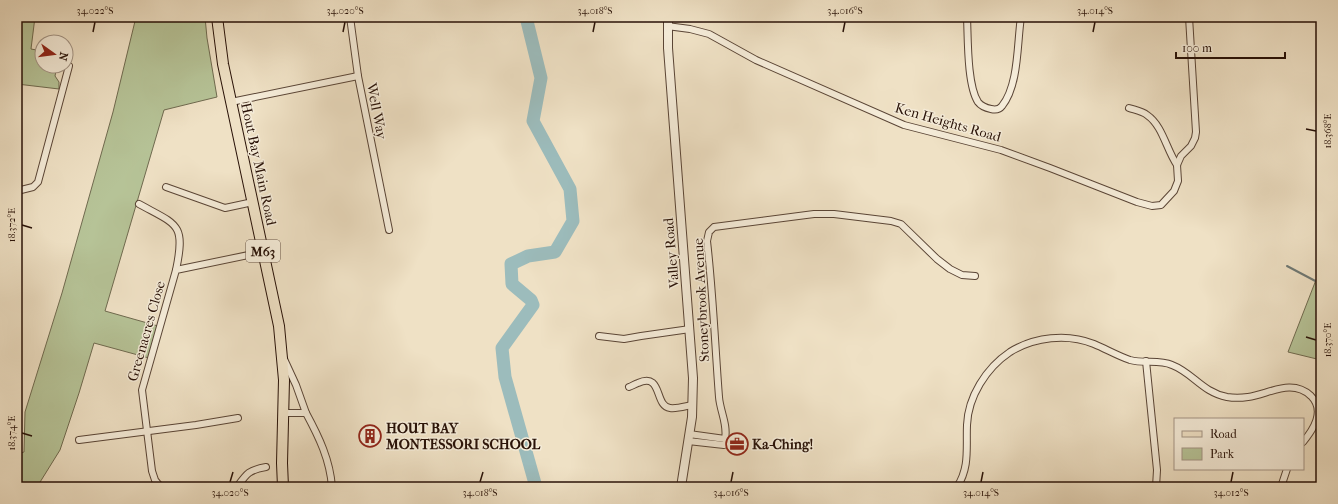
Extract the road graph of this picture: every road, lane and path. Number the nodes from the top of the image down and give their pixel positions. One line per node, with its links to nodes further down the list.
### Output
1 (217, 17): 10 (main road, Hout Bay Main Road / M63)
2 (350, 17): 9 (street)
3 (668, 17): 7 (street, Valley Road)
4 (967, 17): 5 (street)
5 (1021, 17)
6 (1189, 17): 12 (street)
7 (667, 26): 12 (street, Ken Heights Road); 21 (street, Valley Road)
8 (67, 74): 14 (street)
9 (358, 76): 10 (street, Well Way); 17 (street, Well Way)
10 (231, 102): 15 (main road, Hout Bay Main Road / M63)
11 (1129, 108): 12 (street)
12 (1177, 165)
13 (166, 187): 15 (street)
14 (17, 192)
15 (253, 202): 18 (main road, Hout Bay Main Road / M63)
16 (139, 204): 19 (street)
17 (389, 230)
18 (263, 252): 19 (street, Greenacres Close); 23 (main road, Hout Bay Main Road / M63)
19 (176, 270): 31 (street, Greenacres Close)
20 (975, 276): 32 (street, Stoneybrook Avenue)
21 (690, 329): 22 (street); 26 (street, Valley Road)
22 (599, 336)
23 (282, 355): 27 (main road, Hout Bay Main Road / M63); 28 (street)
24 (1146, 361): 29 (street); 43 (street); 44 (street)
25 (629, 388): 26 (street)
26 (692, 405): 32 (street, Valley Road)
27 (283, 413): 28 (street); 40 (main road, Hout Bay Main Road / M63)
28 (306, 413): 41 (street)
29 (1319, 414): 34 (street)
30 (238, 418): 31 (street)
31 (146, 431): 33 (street); 37 (street, Greenacres Close)
32 (688, 437): 42 (street, Valley Road)
33 (79, 440)
34 (1304, 441)
35 (266, 467): 39 (street)
36 (1287, 470): 45 (street)
37 (161, 486): 38 (street)
38 (147, 487)
39 (237, 487)
40 (283, 487)
41 (332, 487)
42 (681, 487)
43 (957, 487)
44 (1156, 487)
45 (1281, 487)

